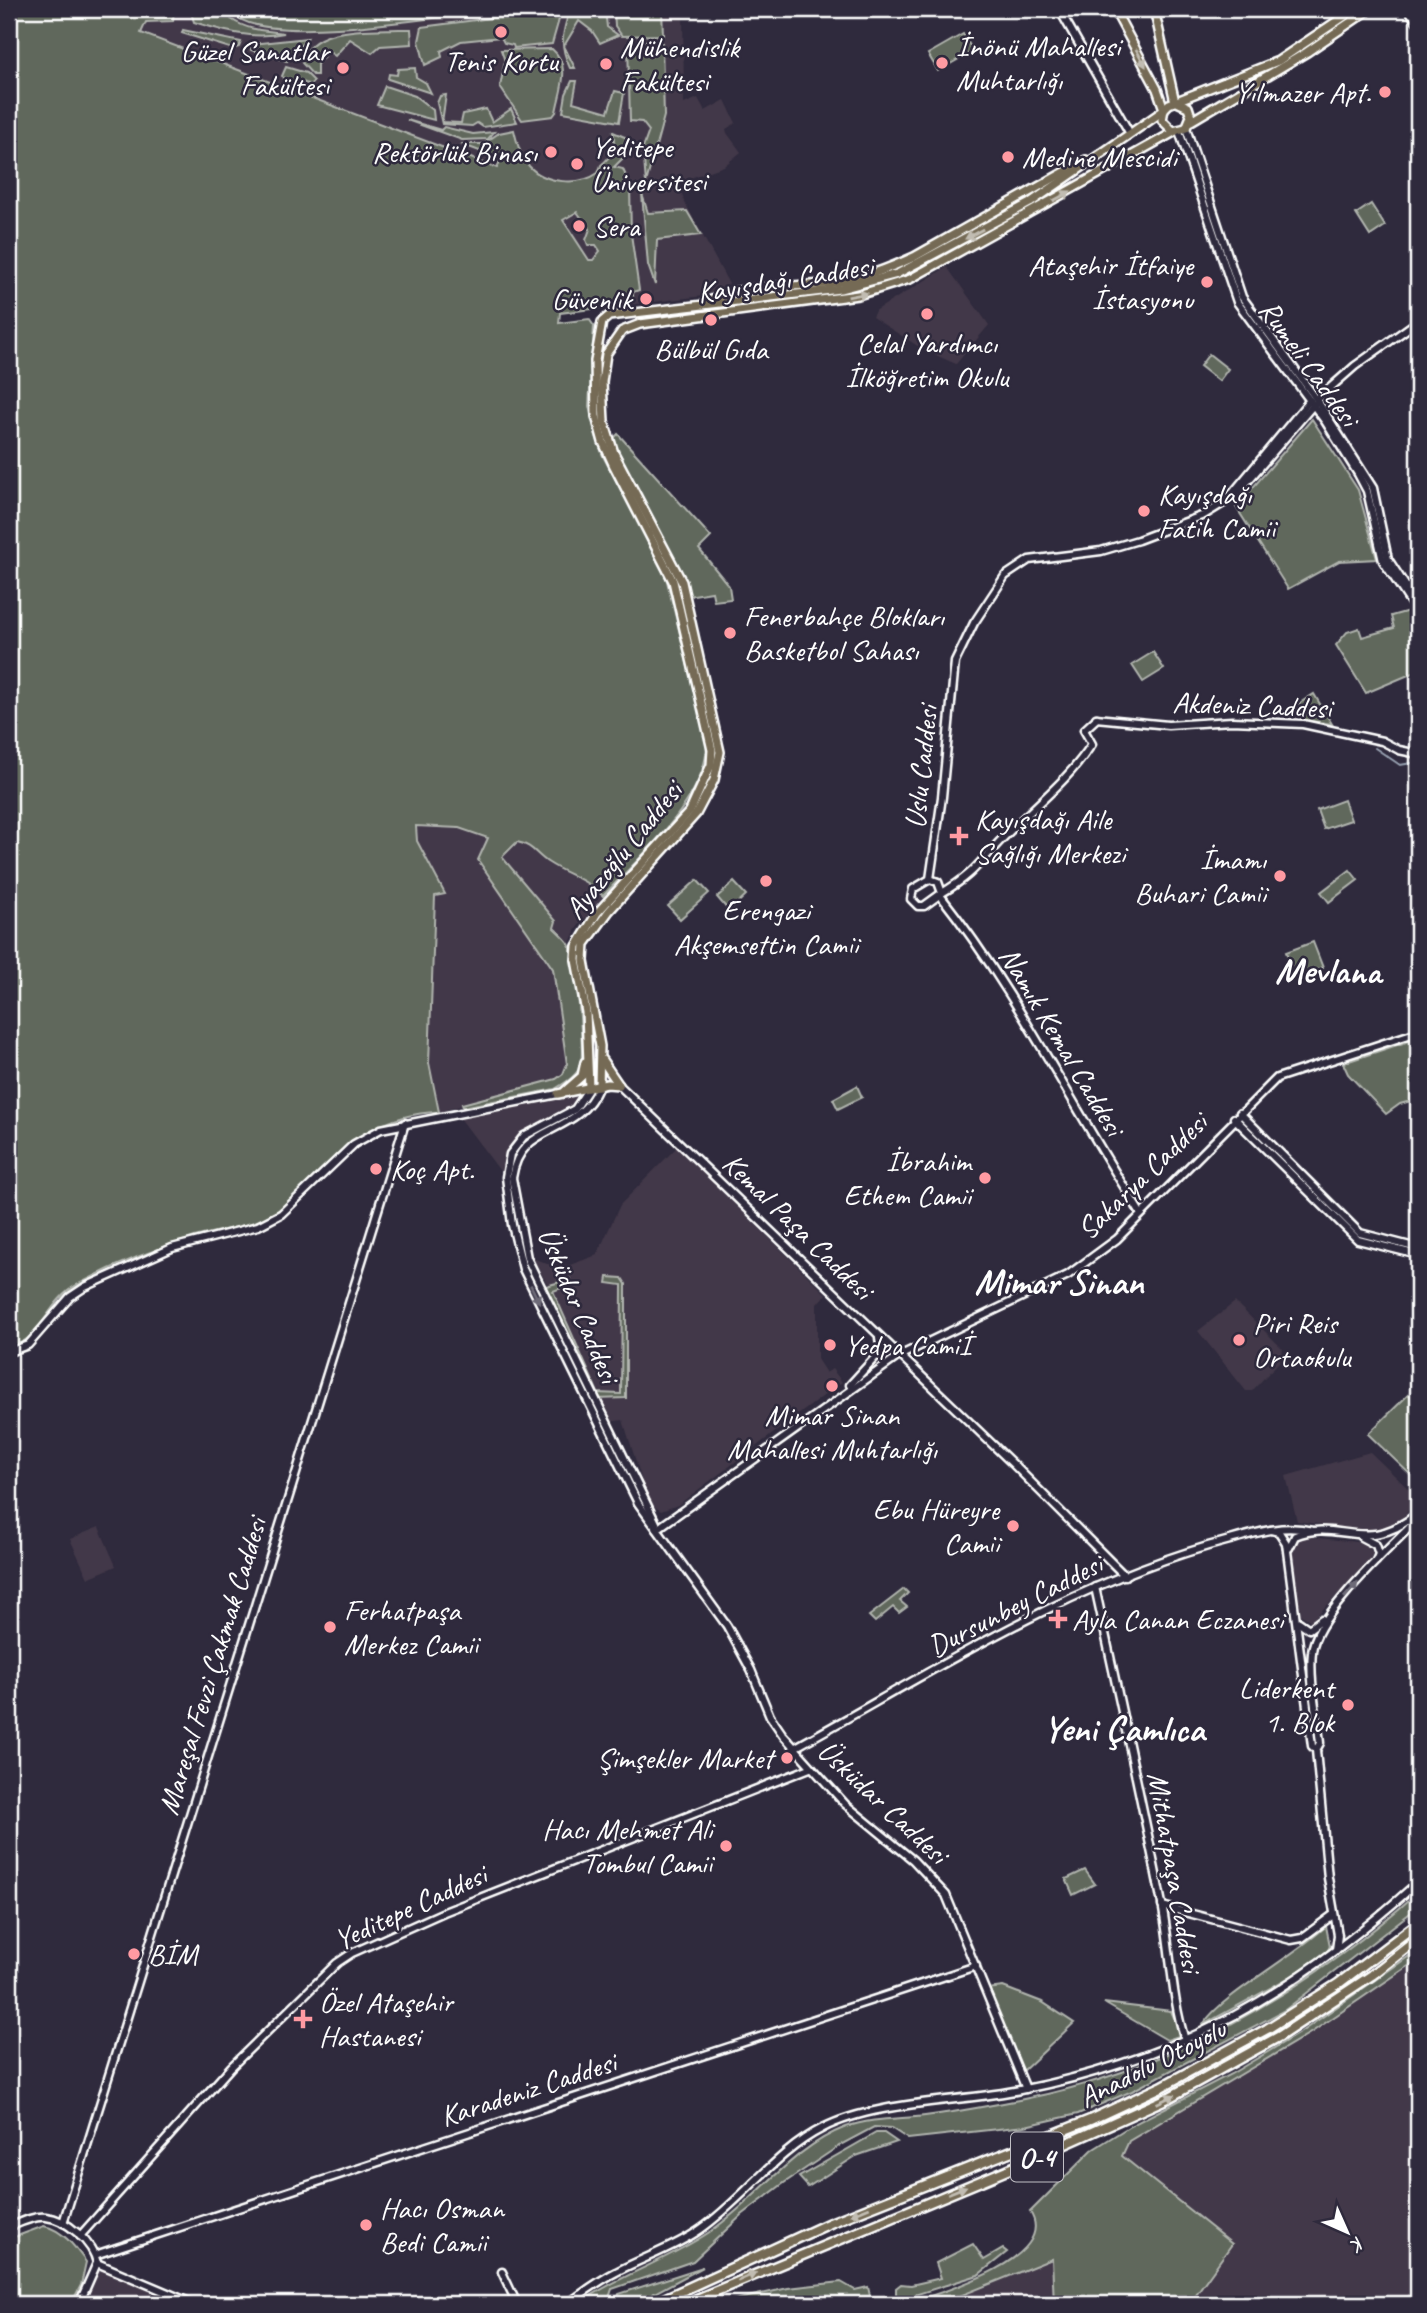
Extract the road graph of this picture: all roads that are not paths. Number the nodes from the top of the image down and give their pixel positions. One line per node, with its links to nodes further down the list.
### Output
1 (1059, 9): 11 (street)
2 (1114, 9): 9 (main road, one-way to 9)
3 (1154, 9): 8 (main road)
4 (1354, 9): 8 (main road)
5 (1370, 9): 10 (main road, Kayışdağı Caddesi)
6 (1408, 9): 7 (street)
7 (1418, 23)
8 (1176, 102): 9 (main road); 10 (main road)
9 (1164, 110): 10 (main road); 11 (main road)
10 (1183, 128): 13 (main road, Kayışdağı Caddesi); 18 (street, Rumeli Caddesi)
11 (1129, 132): 12 (main road)
12 (1094, 158): 13 (main road); 14 (main road, Kayışdağı Caddesi)
13 (1098, 176): 17 (main road, Kayışdağı Caddesi, one-way to 13)
14 (612, 316): 16 (main road); 17 (main road)
15 (1418, 321): 18 (street, Uslu Caddesi)
16 (602, 325): 17 (main road); 28 (main road, Ayazoğlu Caddesi)
17 (619, 333): 29 (main road, Ayazoğlu Caddesi)
18 (1315, 400): 19 (street, Rumeli Caddesi); 23 (street, Uslu Caddesi)
19 (1385, 560): 20 (street, Rumeli Caddesi); 21 (street, Rumeli Caddesi)
20 (1418, 605)
21 (1418, 614)
22 (1418, 754): 24 (street, Akdeniz Caddesi)
23 (930, 879): 25 (street); 26 (street)
24 (965, 879): 25 (street); 26 (street)
25 (938, 882): 26 (street)
26 (941, 894): 40 (street, Namık Kemal Caddesi)
27 (1418, 1032): 38 (street, Sakarya Caddesi)
28 (588, 1049): 32 (main road, Ayazoğlu Caddesi); 35 (main road)
29 (601, 1059): 30 (main road, Ayazoğlu Caddesi); 31 (main road)
30 (600, 1073): 31 (main road); 32 (main road); 34 (main road, Ayazoğlu Caddesi)
31 (611, 1076): 33 (main road)
32 (589, 1084): 34 (main road); 35 (main road); 37 (street, Üsküdar Caddesi)
33 (619, 1085): 34 (main road); 43 (street, Kemal Paşa Caddesi)
34 (599, 1086): 42 (street, Üsküdar Caddesi)
35 (574, 1090): 36 (main road); 37 (main road)
36 (558, 1094): 39 (street)
37 (584, 1097): 42 (street, Üsküdar Caddesi, one-way to 42)
38 (1237, 1115): 40 (street, Sakarya Caddesi); 41 (street)
39 (405, 1123): 44 (street); 71 (street, Mareşal Fevzi Çakmak Caddesi)
40 (1141, 1214): 45 (street, Sakarya Caddesi)
41 (1416, 1251)
42 (551, 1318): 49 (street, Üsküdar Caddesi)
43 (879, 1336): 45 (street, Kemal Paşa Caddesi); 46 (street)
44 (9, 1352)
45 (899, 1356): 46 (street, Sakarya Caddesi); 55 (street, Kemal Paşa Caddesi)
46 (840, 1395): 49 (street, Sakarya Caddesi)
47 (1418, 1513): 52 (street)
48 (1418, 1519): 54 (street)
49 (657, 1529): 59 (street, Üsküdar Caddesi)
50 (1269, 1530): 51 (street, Dursunbey Caddesi); 53 (street); 55 (street, Dursunbey Caddesi)
51 (1313, 1531): 52 (street); 53 (street)
52 (1358, 1536): 54 (street)
53 (1288, 1559): 58 (street)
54 (1373, 1566): 57 (street, one-way to 54)
55 (1125, 1576): 56 (street, Dursunbey Caddesi)
56 (1095, 1587): 59 (street, Dursunbey Caddesi); 63 (street, Mithatpaşa Caddesi)
57 (1328, 1615): 58 (street); 60 (street)
58 (1299, 1622): 60 (street)
59 (794, 1748): 61 (street, Üsküdar Caddesi)
60 (1316, 1750): 64 (street)
61 (810, 1768): 68 (street, Üsküdar Caddesi); 73 (street, Yeditepe Caddesi)
62 (1418, 1882): 67 (street)
63 (1162, 1906): 64 (street); 69 (street, Mithatpaşa Caddesi)
64 (1333, 1915): 67 (street)
65 (1418, 1920): 80 (highway, Anadolu Otoyolu / O-4, one-way to 80)
66 (1418, 1941): 81 (highway, Anadolu Otoyolu / O-4, one-way to 66)
67 (1332, 1955): 69 (street)
68 (976, 1966): 70 (street, Üsküdar Caddesi); 74 (street, Karadeniz Caddesi)
69 (1185, 2040): 70 (street)
70 (1026, 2089): 79 (street)
71 (63, 2223): 72 (street); 73 (street)
72 (9, 2227)
73 (80, 2236): 74 (street)
74 (96, 2259): 76 (street); 77 (street)
75 (502, 2272): 78 (street)
76 (79, 2304)
77 (194, 2304)
78 (517, 2304)
79 (567, 2304)
80 (653, 2304)
81 (685, 2304)

